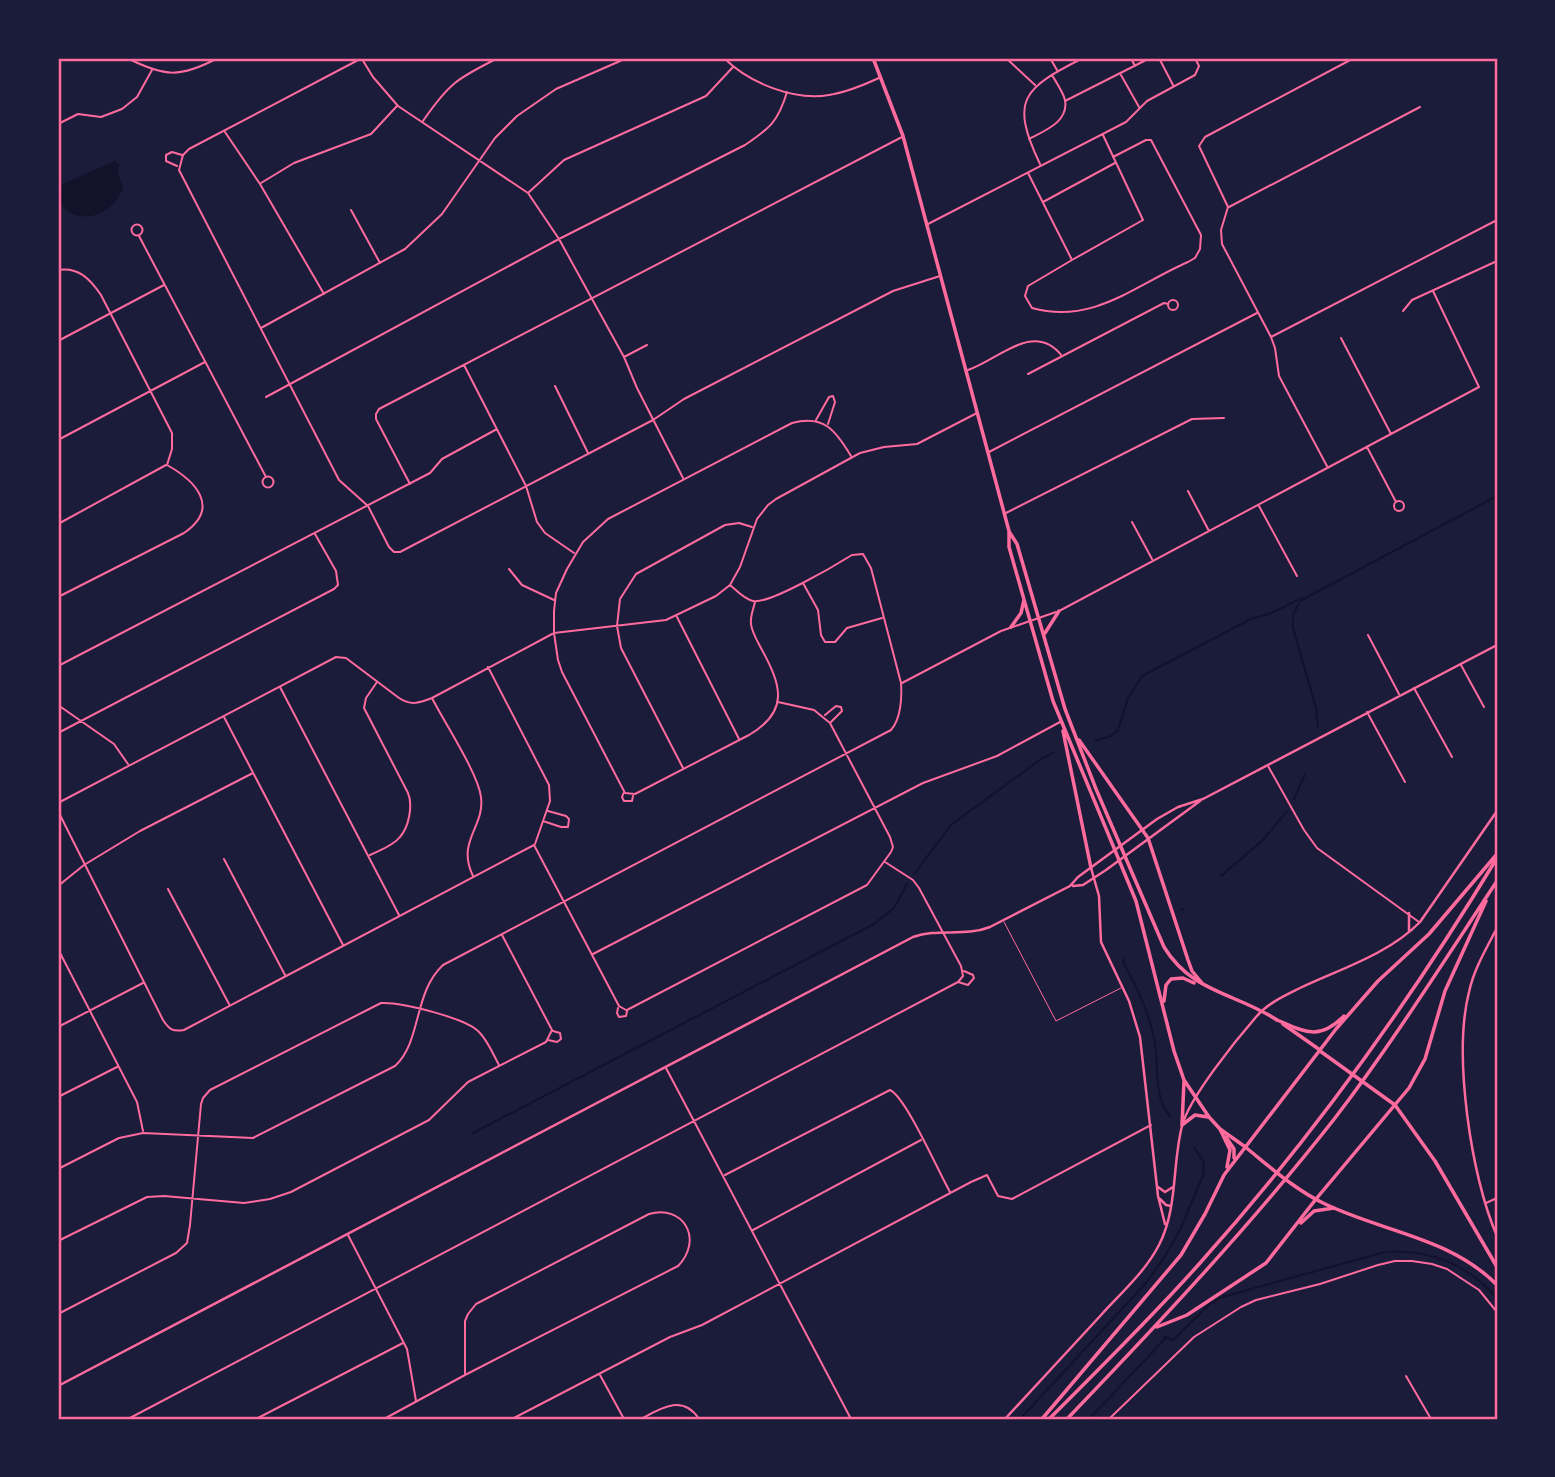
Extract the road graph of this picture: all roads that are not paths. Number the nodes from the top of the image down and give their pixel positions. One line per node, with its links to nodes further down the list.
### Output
1 (127, 58): 19 (street)
2 (218, 58): 16 (street)
3 (362, 58): 28 (street); 33 (street)
4 (498, 58): 31 (street)
5 (627, 58): 39 (street)
6 (724, 58): 18 (street)
7 (873, 58): 23 (main road)
8 (1006, 58): 24 (street)
9 (1050, 58): 20 (street)
10 (1083, 58): 20 (street)
11 (1131, 58): 17 (street)
12 (1150, 58): 17 (street)
13 (1159, 58): 25 (street)
14 (1195, 58): 25 (street)
15 (1354, 58): 47 (street)
16 (213, 59): 19 (street)
17 (1135, 66): 22 (street)
18 (733, 67): 26 (street); 45 (street)
19 (152, 70): 32 (street)
20 (1057, 71): 21 (street)
21 (1052, 74): 24 (street); 27 (street)
22 (1121, 74): 27 (street); 30 (street)
23 (881, 76): 26 (street); 35 (main road)
24 (1036, 86): 36 (street)
25 (1174, 86): 30 (street)
26 (787, 92): 52 (street)
27 (1065, 101): 36 (street)
28 (398, 106): 31 (street); 44 (street)
29 (1420, 107): 47 (street)
30 (1140, 108): 34 (street)
31 (422, 122): 39 (street)
32 (58, 124)
33 (224, 131): 37 (street); 44 (street)
34 (1102, 134): 38 (street); 41 (street)
35 (903, 136): 50 (main road); 61 (street)
36 (1028, 140): 41 (street)
37 (183, 155): 42 (street); 42 (street)
38 (1113, 157): 40 (street); 53 (street)
39 (481, 160): 45 (street); 55 (street)
40 (1116, 163): 46 (street); 53 (street)
41 (1041, 165): 43 (street)
42 (180, 167): 66 (street)
43 (1028, 172): 46 (street); 50 (street)
44 (260, 184): 60 (street)
45 (528, 193): 52 (street)
46 (1043, 202): 53 (street)
47 (1228, 207): 65 (street)
48 (351, 210): 55 (street)
49 (1497, 220): 67 (street)
50 (928, 224): 57 (main road)
51 (139, 236): 58 (street)
52 (559, 239): 61 (street); 77 (street)
53 (1072, 260)
54 (1497, 261): 59 (street)
55 (381, 264): 60 (street)
56 (58, 271): 64 (street)
57 (941, 276): 75 (main road); 85 (street)
58 (165, 285): 64 (street); 73 (street)
59 (1433, 291): 63 (street); 89 (street)
60 (324, 294): 66 (street)
61 (591, 299): 72 (street); 74 (street)
62 (1168, 304): 71 (street)
63 (1403, 311)
64 (110, 313): 69 (street); 79 (street)
65 (1257, 313): 67 (street); 92 (street)
66 (260, 328): 77 (street)
67 (1271, 337): 96 (street)
68 (1340, 338): 89 (street)
69 (58, 341)
70 (647, 345): 72 (street)
71 (1063, 356): 75 (street); 76 (street)
72 (624, 357): 85 (street)
73 (206, 361): 79 (street); 97 (street)
74 (464, 365): 83 (street); 88 (street)
75 (966, 371): 82 (main road)
76 (1028, 374)
77 (289, 384): 80 (street); 103 (street)
78 (555, 386): 93 (street)
79 (150, 392): 90 (street); 95 (street)
80 (266, 397)
81 (370, 412): 83 (street)
82 (978, 413): 92 (main road); 94 (street)
83 (376, 414): 99 (street)
84 (1224, 418): 105 (street)
85 (653, 420): 93 (street); 98 (street)
86 (816, 421): 87 (street); 87 (street); 98 (street)
87 (827, 425): 94 (street)
88 (497, 429): 99 (street); 100 (street)
89 (1391, 435): 91 (street)
90 (58, 440)
91 (1367, 447): 96 (street); 102 (street)
92 (988, 453): 105 (main road)
93 (588, 454): 100 (street)
94 (851, 457): 108 (street)
95 (167, 465): 107 (street); 120 (street)
96 (1328, 469): 104 (street)
97 (266, 477)
98 (683, 479): 113 (street)
99 (410, 484): 103 (street)
100 (526, 486): 112 (street); 113 (street)
101 (1188, 491): 110 (street)
102 (1396, 502)
103 (368, 506): 111 (street); 112 (street)
104 (1259, 506): 110 (street); 117 (street)
105 (1004, 514): 109 (main road)
106 (1132, 522): 115 (street)
107 (58, 524)
108 (753, 527): 119 (street); 129 (street)
109 (1009, 531): 121 (main road); 127 (main road)
110 (1209, 531): 115 (street)
111 (315, 533): 136 (street); 150 (street)
112 (394, 552): 114 (street)
113 (575, 553): 122 (street)
114 (393, 559)
115 (1153, 560): 124 (street)
116 (509, 569): 122 (street)
117 (1297, 576)
118 (803, 582): 123 (street); 126 (street); 126 (street)
119 (730, 585): 123 (street); 125 (street)
120 (58, 597)
121 (1025, 598): 128 (main road); 130 (main road)
122 (555, 600): 131 (street)
123 (755, 602): 144 (street)
124 (1059, 611): 127 (street); 132 (main road)
125 (677, 617): 129 (street); 155 (street)
126 (883, 618): 139 (street)
127 (1040, 618): 128 (street); 132 (main road)
128 (1031, 621): 130 (street); 151 (main road)
129 (617, 626): 131 (street); 160 (street)
130 (1011, 627): 139 (street)
131 (554, 633): 137 (street); 163 (street)
132 (1044, 634): 154 (main road)
133 (1368, 635): 142 (street)
134 (1497, 645): 135 (street)
135 (1460, 664): 141 (street); 146 (street)
136 (58, 666)
137 (488, 667): 143 (street); 169 (street)
138 (377, 682): 140 (street); 143 (street); 175 (street)
139 (901, 683): 156 (street)
140 (280, 686): 149 (street); 175 (street)
141 (1415, 688): 142 (street); 157 (street)
142 (1400, 695): 147 (street)
143 (432, 698): 181 (street)
144 (778, 702): 148 (street); 155 (street)
145 (58, 705): 150 (street)
146 (1485, 707)
147 (1367, 712): 159 (street); 162 (street)
148 (824, 716): 152 (street); 152 (street)
149 (224, 717): 158 (street); 161 (street)
150 (81, 721): 153 (street); 158 (street)
151 (1061, 722): 167 (street); 180 (main road); 209 (main road)
152 (830, 723): 156 (street)
153 (58, 733)
154 (1075, 734): 172 (main road); 205 (main road)
155 (740, 740): 160 (street)
156 (846, 754): 167 (street); 188 (street)
157 (1452, 757)
158 (128, 765): 166 (street)
159 (1267, 765): 165 (street); 189 (street)
160 (684, 769): 164 (street)
161 (254, 773): 179 (street); 197 (street)
162 (1405, 782)
163 (624, 792): 164 (street); 164 (street)
164 (633, 795)
165 (1203, 799): 172 (street); 173 (street)
166 (58, 803)
167 (876, 808): 178 (street); 199 (street)
168 (58, 811): 179 (street)
169 (547, 811): 171 (street); 171 (street)
170 (1497, 811): 192 (street)
171 (543, 821): 174 (street)
172 (1143, 828): 173 (main road); 180 (street)
173 (1147, 838): 182 (street); 205 (main road)
174 (534, 845): 181 (street); 188 (street)
175 (369, 856): 190 (street)
176 (1497, 856): 206 (main road); 277 (main road)
177 (225, 859): 201 (street)
178 (885, 862): 194 (street); 212 (street)
179 (84, 865): 184 (street); 203 (street)
180 (1091, 868): 182 (street); 185 (street)
181 (473, 877): 190 (street)
182 (1094, 878): 185 (street); 204 (street)
183 (1497, 881): 187 (main road)
184 (58, 886)
185 (1070, 886): 191 (street)
186 (168, 889): 207 (street)
187 (1492, 890): 224 (main road); 260 (main road)
188 (564, 901): 195 (street); 199 (street)
189 (1409, 913): 192 (street); 196 (street)
190 (400, 916): 197 (street)
191 (1003, 920): 194 (street); 204 (lane)
192 (1420, 922): 196 (street)
193 (1497, 928): 245 (street)
194 (943, 933): 200 (street); 220 (street)
195 (502, 934): 210 (street); 215 (street)
196 (1407, 934): 223 (street)
197 (343, 946): 201 (street)
198 (58, 948): 211 (street)
199 (593, 954): 208 (street)
200 (962, 970): 202 (street); 202 (street)
201 (286, 976): 207 (street)
202 (958, 982): 226 (street)
203 (144, 983): 207 (street); 211 (street)
204 (1123, 987): 227 (street)
205 (1209, 989): 209 (main road); 213 (main road)
206 (1358, 1003): 213 (main road); 217 (main road)
207 (229, 1005)
208 (619, 1006): 212 (street); 212 (street)
209 (1163, 1006): 221 (main road)
210 (419, 1009): 218 (street); 231 (street); 231 (street)
211 (90, 1010): 214 (street); 219 (street)
212 (627, 1010)
213 (1277, 1020): 217 (main road)
214 (58, 1027)
215 (552, 1030): 216 (street); 216 (street)
216 (548, 1040): 218 (street)
217 (1320, 1051): 224 (main road); 233 (main road)
218 (499, 1065): 243 (street)
219 (118, 1066): 222 (street); 230 (street)
220 (666, 1068): 226 (street); 251 (street)
221 (1184, 1080): 223 (main road); 228 (main road)
222 (58, 1097)
223 (1194, 1098): 225 (main road); 228 (street)
224 (1395, 1105): 244 (main road); 254 (main road)
225 (1209, 1117): 228 (main road); 229 (main road)
226 (694, 1121): 237 (street); 257 (street)
227 (1152, 1125): 239 (street); 240 (street)
228 (1182, 1125): 238 (street)
229 (1220, 1129): 233 (main road); 234 (main road); 236 (main road)
230 (143, 1132): 231 (street); 235 (street)
231 (198, 1135): 243 (street)
232 (922, 1140): 237 (street); 240 (street); 250 (street)
233 (1244, 1146): 234 (main road); 244 (main road)
234 (1233, 1161): 236 (main road)
235 (58, 1169)
236 (1226, 1172): 276 (main road)
237 (723, 1175): 250 (street)
238 (1175, 1185): 239 (street); 246 (street)
239 (1157, 1186): 241 (street)
240 (950, 1193): 255 (street)
241 (1158, 1196): 246 (street); 248 (street)
242 (1497, 1198): 245 (street)
243 (192, 1199): 253 (street); 259 (street)
244 (1316, 1199): 247 (main road); 249 (main road)
245 (1486, 1203): 252 (street)
246 (1171, 1206): 248 (street)
247 (1334, 1208): 249 (main road); 256 (main road)
248 (1166, 1227): 275 (street)
249 (1294, 1229): 260 (main road)
250 (752, 1231): 255 (street)
251 (348, 1235): 257 (street); 265 (street)
252 (1497, 1236)
253 (58, 1241)
254 (1497, 1267)
255 (779, 1283): 262 (street); 274 (street)
256 (1497, 1286)
257 (377, 1287): 261 (street); 267 (street)
258 (1497, 1312): 279 (street)
259 (58, 1314)
260 (1156, 1327): 278 (main road)
261 (404, 1342): 266 (street); 268 (street)
262 (600, 1374): 270 (street); 271 (street)
263 (465, 1375): 263 (street); 266 (street)
264 (1406, 1376): 280 (street)
265 (58, 1386)
266 (416, 1402): 269 (street)
267 (128, 1419)
268 (256, 1419)
269 (384, 1419)
270 (512, 1419)
271 (624, 1419)
272 (641, 1419): 273 (street)
273 (699, 1419)
274 (851, 1419)
275 (1005, 1419)
276 (1042, 1419)
277 (1049, 1419)
278 (1067, 1419)
279 (1109, 1419)
280 (1431, 1419)

